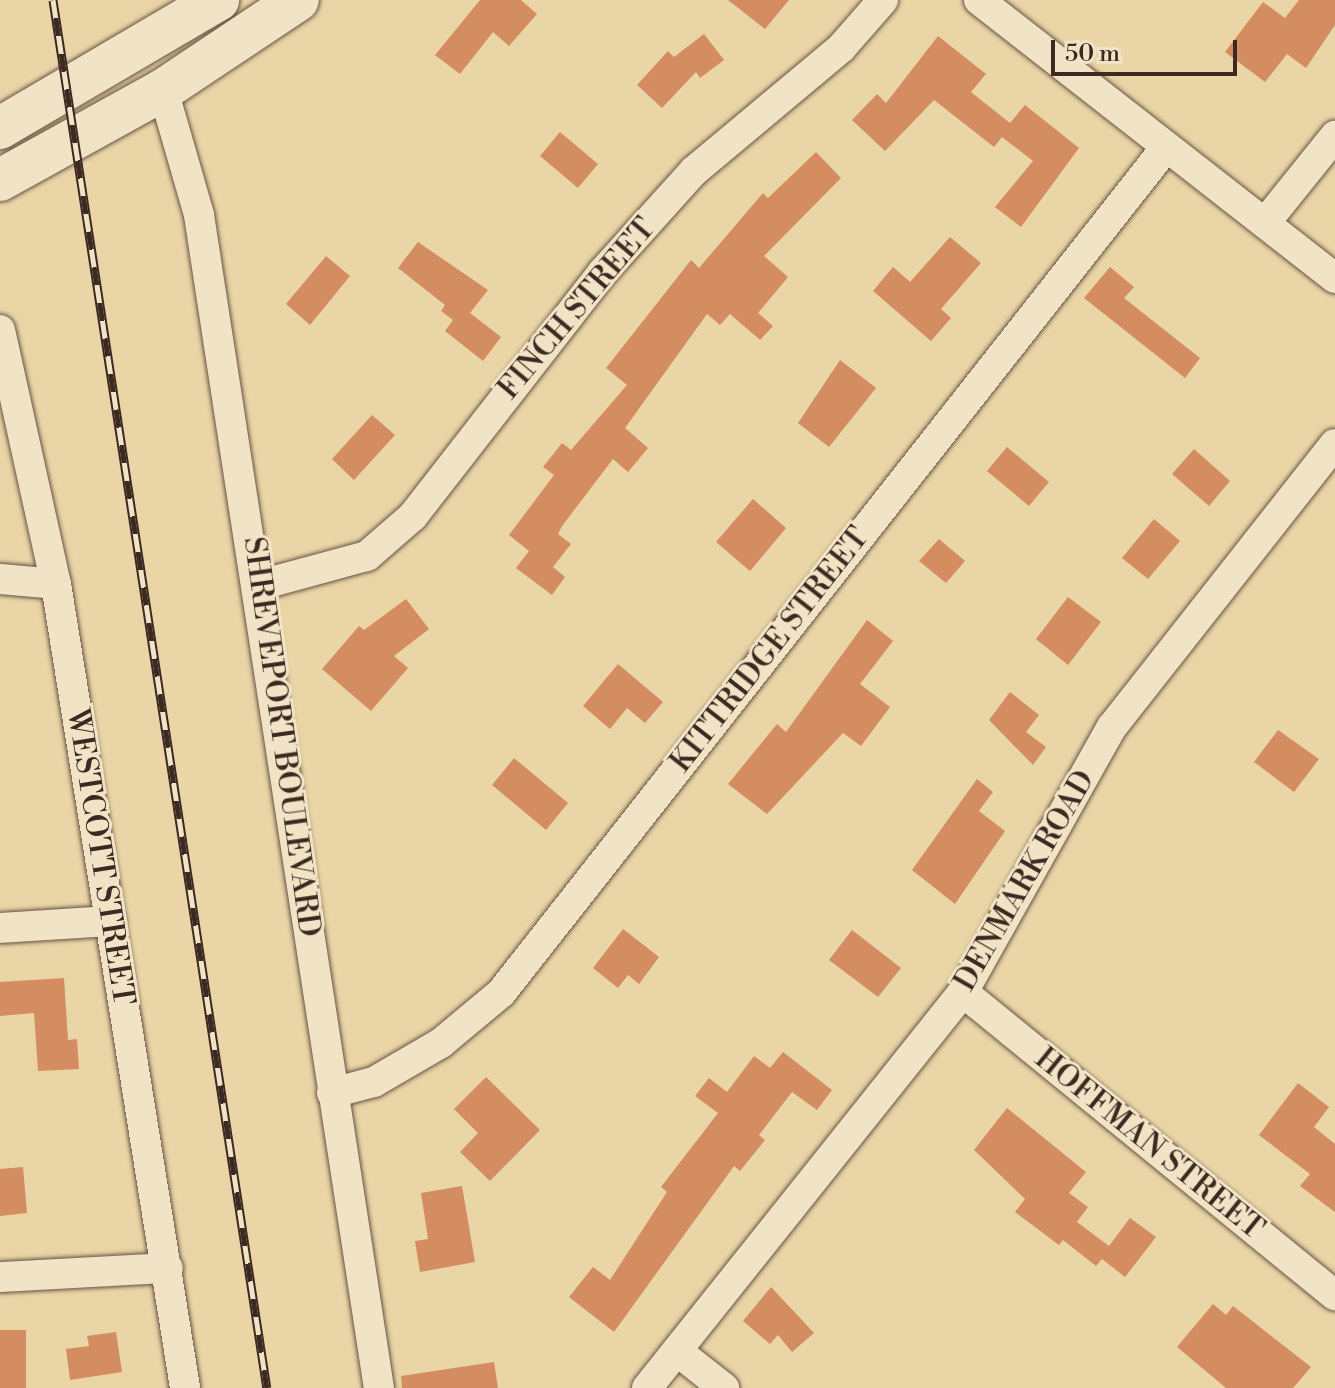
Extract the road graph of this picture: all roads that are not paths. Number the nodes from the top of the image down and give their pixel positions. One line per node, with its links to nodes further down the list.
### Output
1 (218, 0): 6 (main road)
2 (298, 0): 5 (main road)
3 (883, 0): 16 (street, FINCH STREET)
4 (979, 0): 8 (street)
5 (163, 90): 9 (main road); 16 (street, SHREVEPORT BOULEVARD)
6 (0, 128)
7 (1335, 136): 10 (street)
8 (1163, 151): 10 (street); 20 (street, KITTRIDGE STREET)
9 (0, 180)
10 (1265, 223): 11 (street)
11 (1335, 278)
12 (0, 330): 15 (street, WESTCOTT STREET)
13 (1335, 444): 19 (street, DENMARK ROAD)
14 (0, 579): 15 (street)
15 (56, 584): 17 (street, WESTCOTT STREET)
16 (260, 585): 20 (street, SHREVEPORT BOULEVARD)
17 (111, 921): 18 (street); 21 (street, WESTCOTT STREET)
18 (0, 928)
19 (963, 992): 23 (street, HOFFMAN STREET); 24 (street, DENMARK ROAD)
20 (332, 1093): 26 (street, SHREVEPORT BOULEVARD)
21 (168, 1268): 22 (street); 25 (street, WESTCOTT STREET)
22 (0, 1277)
23 (1335, 1295)
24 (677, 1351): 27 (street, DENMARK ROAD); 28 (street)
25 (185, 1388)
26 (379, 1388)
27 (647, 1388)
28 (724, 1388)

